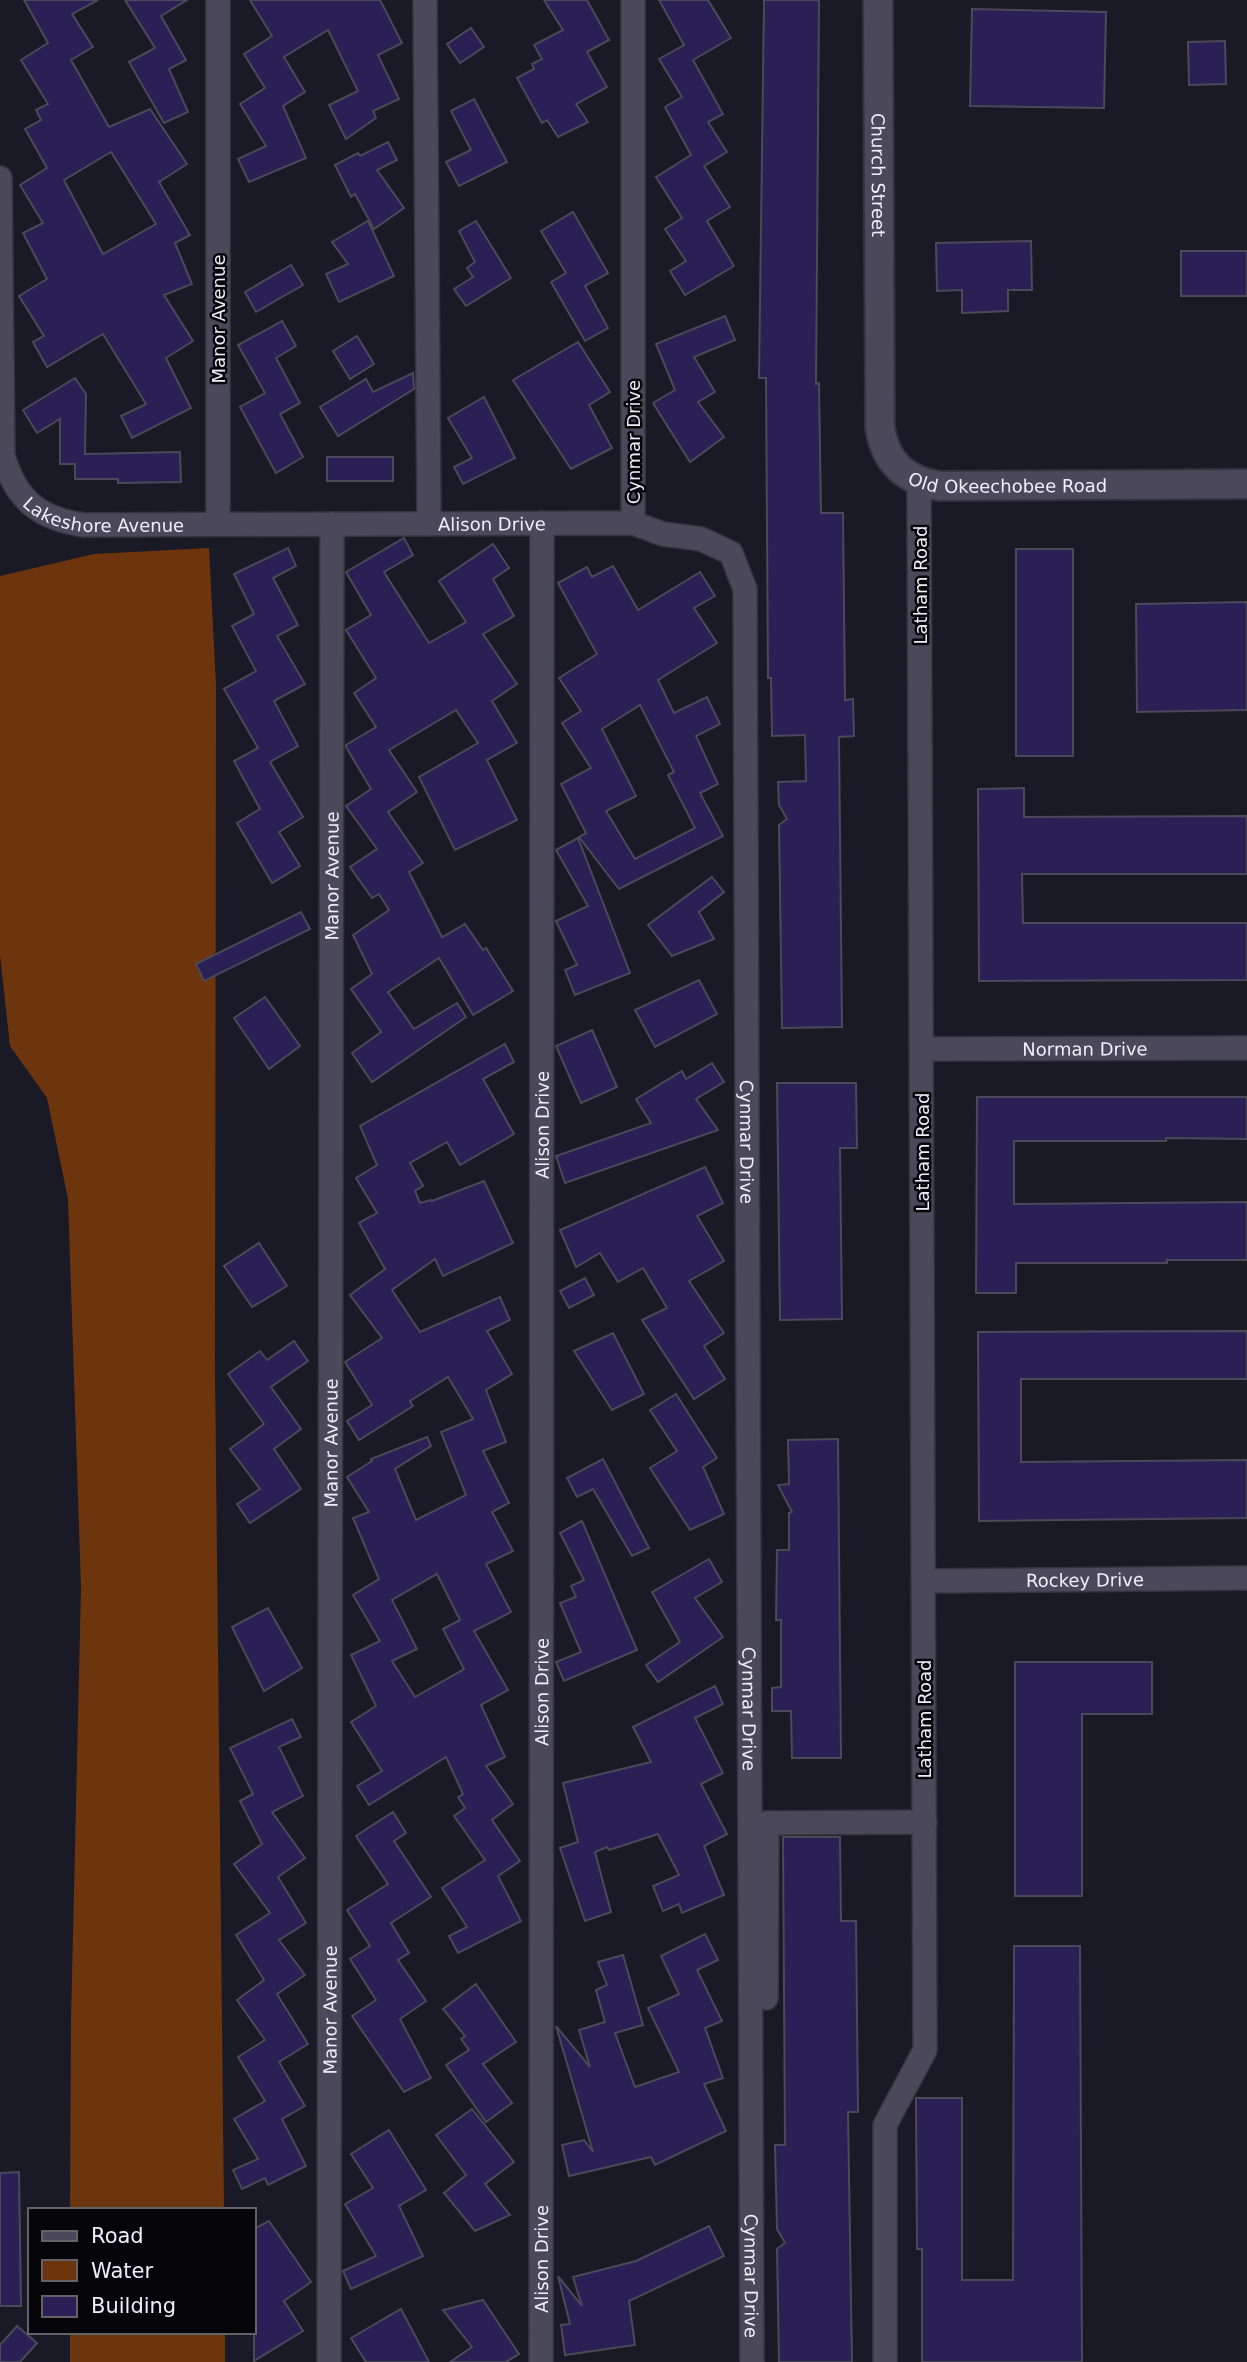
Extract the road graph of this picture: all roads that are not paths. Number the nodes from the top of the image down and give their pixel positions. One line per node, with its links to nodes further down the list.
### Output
1 (218, 0): 11 (street, Manor Avenue)
2 (425, 0): 13 (street, Alison Drive)
3 (633, 0): 10 (street, Cynmar Drive)
4 (878, 0): 6 (street, Church Street)
5 (0, 178): 11 (street, Lakeshore Avenue)
6 (880, 349): 7 (street, Old Okeechobee Road)
7 (919, 483): 8 (street, Old Okeechobee Road); 15 (street, Latham Road)
8 (1247, 484)
9 (542, 523): 10 (street); 13 (street, Alison Drive); 20 (street, Alison Drive)
10 (633, 523): 21 (street, Cynmar Drive)
11 (218, 524): 12 (street)
12 (332, 524): 13 (street); 19 (street, Manor Avenue)
13 (429, 524)
14 (1247, 1048): 15 (street, Norman Drive)
15 (922, 1049): 17 (street, Latham Road)
16 (1247, 1578): 17 (street, Rockey Drive)
17 (924, 1581): 18 (street, Latham Road)
18 (925, 1822): 22 (street); 23 (street, Latham Road)
19 (329, 2362)
20 (541, 2362)
21 (752, 2362)
22 (765, 2362)
23 (885, 2362)

